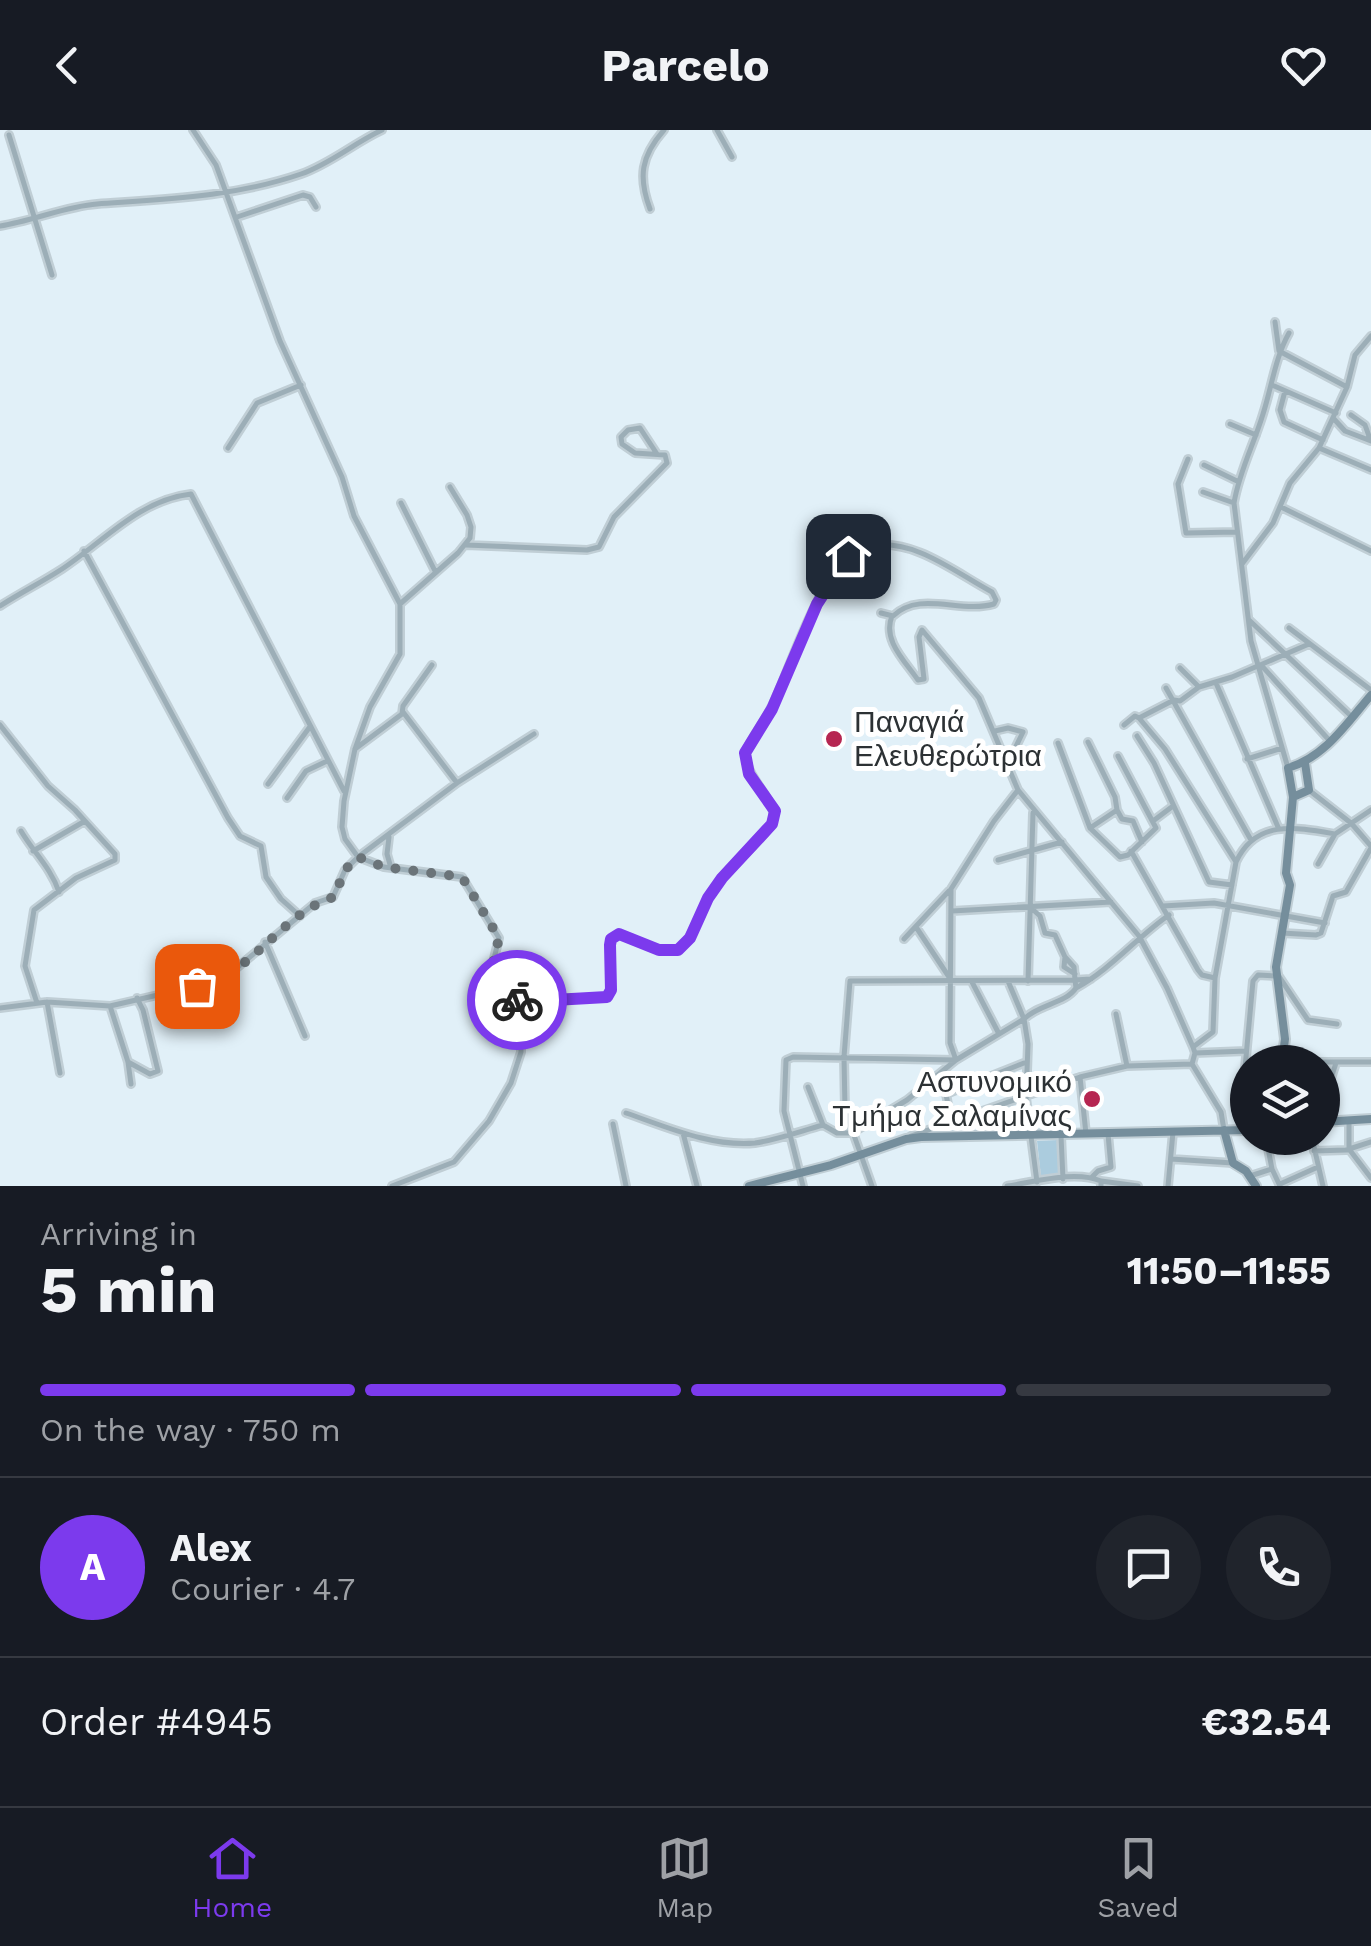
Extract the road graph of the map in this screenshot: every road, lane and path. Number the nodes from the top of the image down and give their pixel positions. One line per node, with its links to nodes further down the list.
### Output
1 (192, 130): 7 (street)
2 (382, 130): 7 (street)
3 (664, 130): 9 (street)
4 (717, 130): 6 (street)
5 (8, 135): 11 (street)
6 (732, 157)
7 (228, 194): 10 (street); 11 (street)
8 (316, 207): 10 (street)
9 (650, 209)
10 (236, 218): 18 (street)
11 (31, 221): 12 (street); 13 (street)
12 (0, 226)
13 (52, 274)
14 (1276, 322): 17 (street)
15 (1289, 332): 17 (street)
16 (1371, 336): 20 (street)
17 (1278, 351): 19 (street); 20 (street)
18 (301, 385): 27 (street); 45 (street)
19 (1272, 386): 21 (street); 25 (street)
20 (1347, 386): 23 (street)
21 (1285, 391): 23 (street); 26 (street)
22 (1350, 415): 23 (street)
23 (1335, 416): 26 (street)
24 (1230, 424): 25 (street)
25 (1256, 435): 33 (street)
26 (1323, 440): 28 (street)
27 (228, 448)
28 (1319, 448): 32 (street); 38 (street)
29 (657, 454): 29 (street); 40 (street)
30 (1188, 459): 39 (street)
31 (1204, 464): 33 (street)
32 (1371, 470)
33 (1237, 481): 37 (street)
34 (450, 487): 40 (street)
35 (1203, 492): 37 (street)
36 (401, 503): 44 (street)
37 (1234, 503): 39 (street)
38 (1282, 507): 42 (street); 43 (street)
39 (1236, 532): 43 (street)
40 (466, 545): 44 (street)
41 (84, 551): 46 (street); 66 (street); 124 (street)
42 (1371, 551)
43 (1242, 564): 49 (street)
44 (435, 571): 45 (street)
45 (400, 604): 74 (street)
46 (0, 606)
47 (881, 613): 48 (street)
48 (892, 616): 67 (street); 144 (street)
49 (1248, 618): 52 (street); 54 (street)
50 (1289, 628): 51 (street)
51 (1309, 644): 52 (street); 59 (street)
52 (1284, 654): 54 (street); 62 (street)
53 (432, 665): 61 (street)
54 (1259, 665): 56 (street); 71 (street); 73 (street)
55 (1180, 668): 57 (street)
56 (1215, 682): 57 (street); 76 (street)
57 (1198, 687): 60 (street)
58 (1166, 688): 60 (street)
59 (1371, 693): 62 (main road)
60 (1174, 700): 63 (street); 103 (street)
61 (404, 712): 74 (street); 81 (street)
62 (1352, 717): 71 (main road)
63 (1140, 718): 64 (street); 112 (street)
64 (1124, 724)
65 (0, 725): 93 (street)
66 (310, 728): 78 (street); 82 (street)
67 (994, 731): 77 (street); 77 (street)
68 (534, 734): 81 (street)
69 (1137, 736): 88 (street)
70 (1088, 742): 90 (street)
71 (1331, 742): 79 (main road)
72 (1058, 743): 99 (street)
73 (1283, 748): 76 (street); 80 (street)
74 (355, 749): 85 (street)
75 (1118, 756): 92 (street)
76 (1247, 759): 97 (street)
77 (1008, 763): 83 (street)
78 (328, 764): 85 (street); 87 (street)
79 (1304, 764): 80 (main road); 84 (main road)
80 (1288, 768): 86 (main road)
81 (456, 783): 101 (street)
82 (268, 784)
83 (1018, 790): 89 (street); 116 (street)
84 (1309, 790): 86 (main road); 96 (street)
85 (345, 794): 110 (street)
86 (1293, 797): 98 (main road)
87 (288, 798)
88 (1173, 806): 95 (street); 115 (street)
89 (1033, 810): 104 (street); 108 (street)
90 (1117, 810): 94 (street); 99 (street)
91 (1371, 810): 96 (street)
92 (1148, 812): 94 (street); 95 (street)
93 (85, 821): 107 (street); 117 (street)
94 (1133, 821): 105 (street)
95 (1153, 821): 105 (street)
96 (1351, 824): 102 (street); 106 (street)
97 (1278, 827): 98 (street); 103 (street)
98 (1290, 827): 102 (street); 123 (main road)
99 (1090, 828): 109 (street)
100 (22, 831): 107 (street)
101 (390, 834): 110 (street); 114 (street)
102 (1334, 834): 113 (street)
103 (1252, 840): 112 (street)
104 (1062, 842): 108 (street); 118 (street)
105 (1142, 842): 109 (street)
106 (1371, 847): 126 (street)
107 (32, 851): 117 (street)
108 (1032, 851): 111 (street); 121 (street)
109 (1132, 852): 120 (street)
110 (358, 857): 114 (street); 124 (street)
111 (998, 860)
112 (1236, 862): 115 (street)
113 (1318, 864)
114 (391, 868): 144 (street)
115 (1232, 885): 119 (street)
116 (951, 889): 122 (street); 127 (street)
117 (58, 892): 141 (street)
118 (1111, 902): 121 (street); 129 (street)
119 (1229, 905): 120 (street); 123 (street); 133 (street)
120 (1163, 906): 125 (street)
121 (1030, 907): 122 (street); 135 (street); 136 (street)
122 (952, 910): 137 (street)
123 (1285, 915): 126 (street); 128 (main road)
124 (300, 916): 131 (street)
125 (1169, 916): 129 (street); 133 (street)
126 (1325, 922): 128 (street)
127 (915, 927): 130 (street); 137 (street)
128 (1282, 932): 132 (main road)
129 (1139, 936): 135 (street); 152 (street)
130 (904, 939)
131 (264, 942): 139 (street); 149 (street)
132 (1276, 974): 147 (street); 150 (street); 151 (main road)
133 (1215, 978): 152 (street)
134 (1008, 980): 136 (street); 138 (street); 146 (street)
135 (1076, 980): 136 (street); 146 (street)
136 (1028, 981)
137 (953, 982): 138 (street); 154 (street); 155 (street)
138 (972, 982): 148 (street)
139 (137, 998): 142 (street); 156 (street)
140 (48, 1002): 141 (street); 142 (street); 162 (street)
141 (37, 1004): 143 (street)
142 (110, 1006): 156 (street)
143 (0, 1008)
144 (520, 1010): 205 (street)
145 (1116, 1014): 161 (street)
146 (1024, 1019): 148 (street); 159 (street)
147 (1337, 1024)
148 (999, 1034): 155 (street)
149 (306, 1036)
150 (1247, 1045)
151 (1283, 1045)
152 (1194, 1050): 153 (street); 160 (street)
153 (1230, 1051)
154 (844, 1057): 155 (street); 180 (street); 181 (street)
155 (956, 1060): 163 (street)
156 (128, 1062): 165 (street)
157 (1340, 1062): 158 (street)
158 (1371, 1062)
159 (1025, 1063): 167 (street); 168 (street)
160 (1192, 1064): 161 (street); 176 (street)
161 (1127, 1066): 164 (street)
162 (60, 1072)
163 (938, 1075): 167 (street); 180 (street)
164 (1080, 1077): 168 (street); 182 (street)
165 (131, 1084)
166 (808, 1087): 175 (street)
167 (946, 1094): 172 (street)
168 (1026, 1098): 172 (street); 184 (street)
169 (626, 1113): 179 (street)
170 (1371, 1119): 171 (main road)
171 (1350, 1120): 173 (main road); 189 (street)
172 (951, 1121): 186 (street)
173 (1340, 1121)
174 (613, 1124): 206 (street)
175 (823, 1125): 180 (street); 181 (street)
176 (1224, 1130): 177 (main road); 178 (main road); 194 (main road)
177 (1230, 1130)
178 (1174, 1132): 183 (main road); 193 (street)
179 (683, 1133): 181 (street); 207 (street)
180 (852, 1133): 192 (street)
181 (790, 1134): 197 (street)
182 (1086, 1134): 183 (main road); 185 (main road)
183 (1108, 1134): 199 (street)
184 (1030, 1136): 185 (main road); 186 (main road); 202 (street)
185 (1061, 1136): 200 (street)
186 (906, 1139): 192 (main road)
187 (1371, 1142): 189 (street)
188 (1340, 1148): 189 (street)
189 (1349, 1149): 201 (street)
190 (1269, 1155): 196 (street)
191 (1315, 1155): 195 (street)
192 (860, 1156): 197 (main road); 210 (street)
193 (1171, 1159): 194 (street); 213 (street)
194 (1233, 1163): 198 (main road)
195 (1318, 1167): 204 (street); 215 (street)
196 (1272, 1169): 198 (street); 204 (street)
197 (800, 1174): 208 (main road); 209 (street)
198 (1250, 1176): 214 (main road)
199 (1092, 1177): 200 (street); 203 (street)
200 (1063, 1178): 202 (street)
201 (1371, 1178)
202 (1037, 1182): 211 (street)
203 (1101, 1184): 212 (street)
204 (1280, 1185)
205 (392, 1186)
206 (626, 1186)
207 (697, 1186)
208 (749, 1186)
209 (803, 1186)
210 (872, 1186)
211 (1007, 1186)
212 (1138, 1186)
213 (1168, 1186)
214 (1256, 1186)
215 (1323, 1186)

